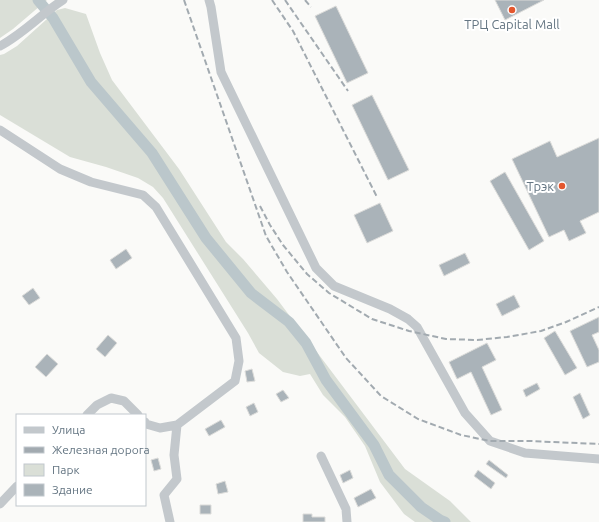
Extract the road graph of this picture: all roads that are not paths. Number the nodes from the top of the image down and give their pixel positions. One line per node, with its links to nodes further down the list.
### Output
1 (63, 0): 3 (street)
2 (209, 0): 10 (street)
3 (0, 46)
4 (0, 130): 8 (street)
5 (88, 414): 6 (street)
6 (137, 414)
7 (146, 424): 8 (street)
8 (177, 425): 13 (street)
9 (321, 456): 14 (street)
10 (599, 459)
11 (16, 487): 12 (street)
12 (0, 504)
13 (170, 522)
14 (347, 522)

